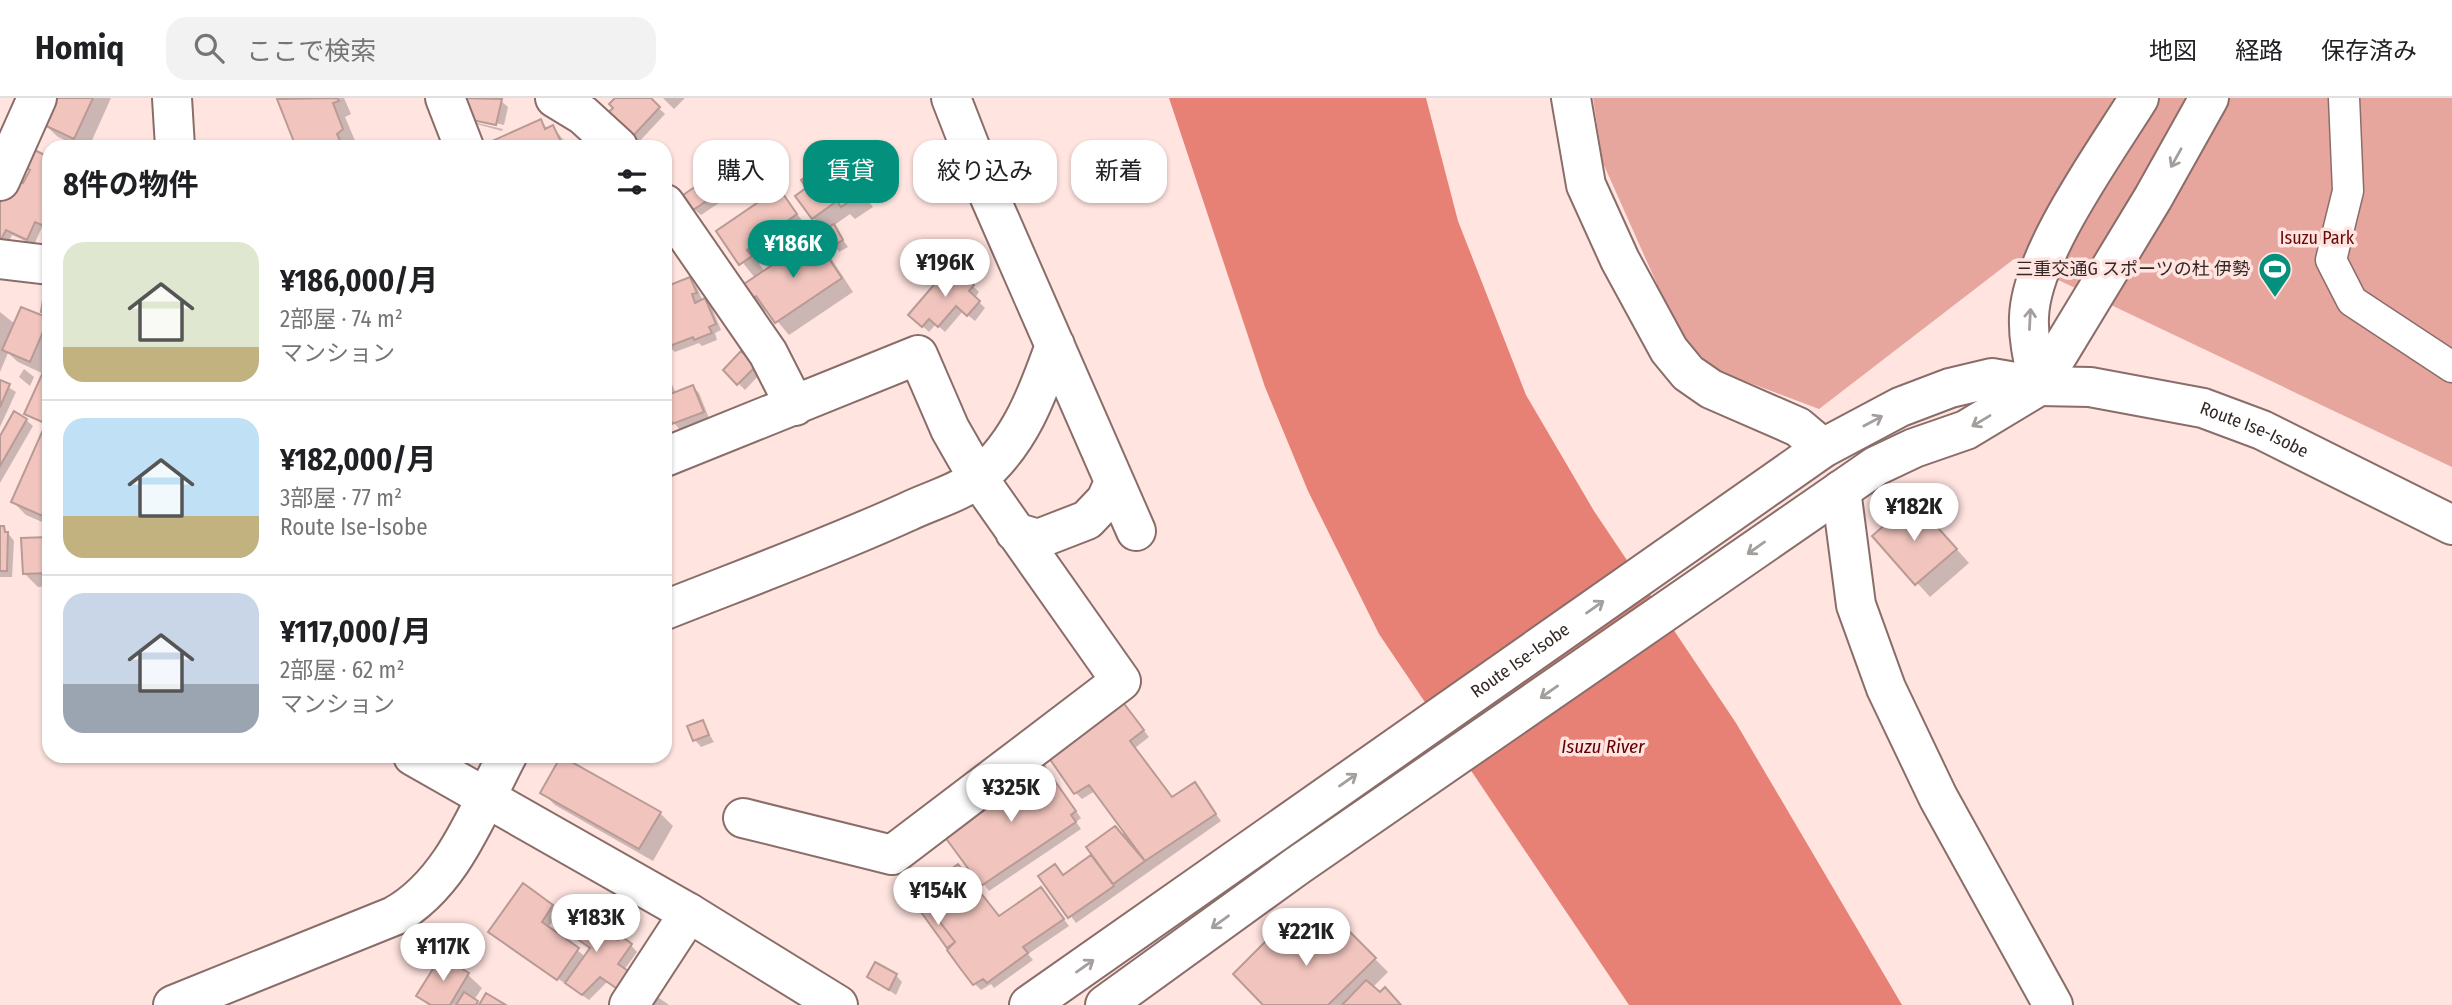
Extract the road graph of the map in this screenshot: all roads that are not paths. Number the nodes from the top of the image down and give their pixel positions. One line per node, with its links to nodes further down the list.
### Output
1 (37, 98): 13 (street)
2 (172, 98): 10 (street)
3 (445, 98): 11 (street)
4 (951, 98): 17 (street)
5 (1571, 98): 22 (street)
6 (2138, 98): 19 (street, one-way to 6)
7 (2209, 98): 19 (street, one-way to 19)
8 (2344, 98): 18 (street)
9 (570, 101): 12 (street)
10 (175, 140)
11 (461, 140)
12 (611, 140)
13 (0, 181)
14 (672, 214): 20 (street)
15 (0, 259): 16 (street)
16 (42, 264)
17 (1055, 345): 23 (street); 24 (street)
18 (2452, 367)
19 (2039, 386): 22 (street, Route Ise-Isobe, one-way to 19); 25 (street, one-way to 25); 26 (street, Route Ise-Isobe)
20 (796, 406): 21 (street); 23 (street)
21 (672, 454)
22 (1808, 458): 38 (street, Route Ise-Isobe, one-way to 22)
23 (978, 478): 28 (street); 29 (street)
24 (1114, 482): 27 (street); 28 (street)
25 (1827, 499): 39 (street, one-way to 39); 40 (street)
26 (2452, 525)
27 (1136, 531)
28 (1015, 532): 33 (street)
29 (672, 607)
30 (425, 763): 32 (street)
31 (503, 763): 32 (street)
32 (485, 799): 34 (street); 35 (street)
33 (743, 818)
34 (689, 913): 36 (street); 37 (street)
35 (173, 1005)
36 (629, 1005)
37 (838, 1005)
38 (1029, 1005)
39 (1105, 1005)
40 (2053, 1005)

